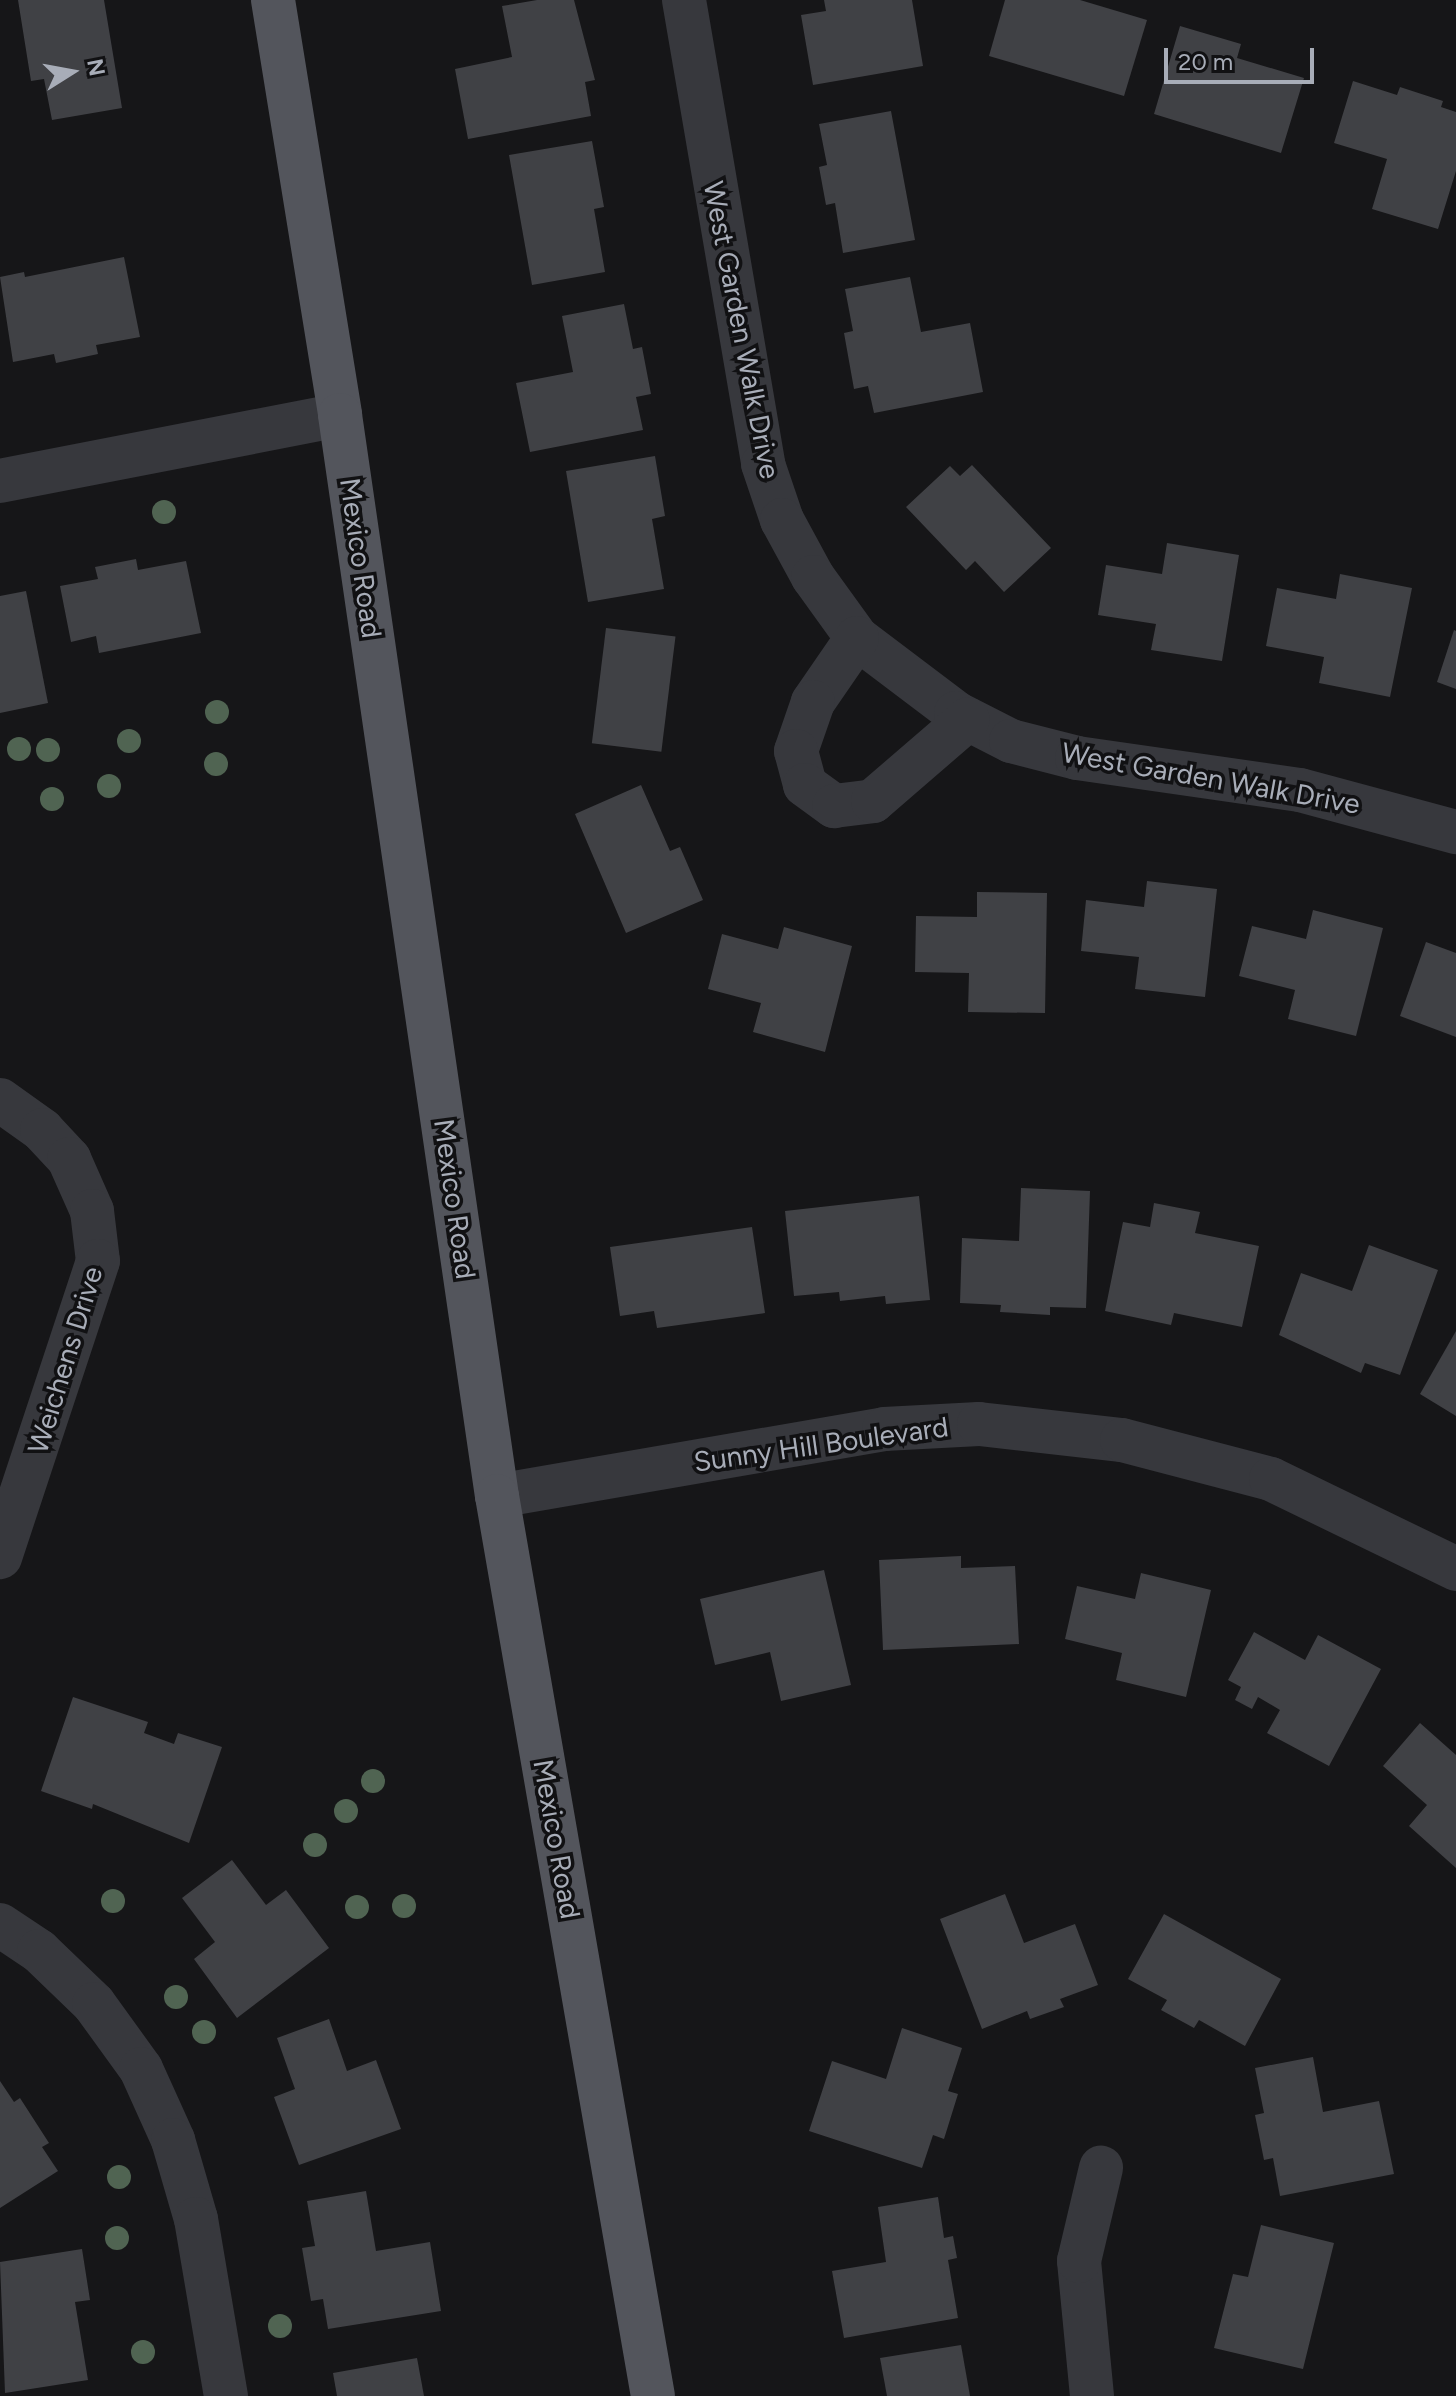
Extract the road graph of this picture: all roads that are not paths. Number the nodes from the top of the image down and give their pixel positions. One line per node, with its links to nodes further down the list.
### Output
1 (273, 0): 3 (main road, Mexico Road)
2 (684, 0): 5 (street, West Garden Walk Drive)
3 (340, 415): 4 (street); 9 (main road, Mexico Road)
4 (0, 481)
5 (857, 638): 6 (street, West Garden Walk Drive); 6 (street)
6 (968, 719): 7 (street, West Garden Walk Drive)
7 (1456, 832)
8 (0, 1100): 10 (street, Weichens Drive)
9 (497, 1496): 11 (street, Sunny Hill Boulevard); 15 (main road, Mexico Road)
10 (0, 1557)
11 (1456, 1569)
12 (0, 1925): 14 (street)
13 (1101, 2168): 16 (street)
14 (226, 2396)
15 (653, 2396)
16 (1092, 2396)

